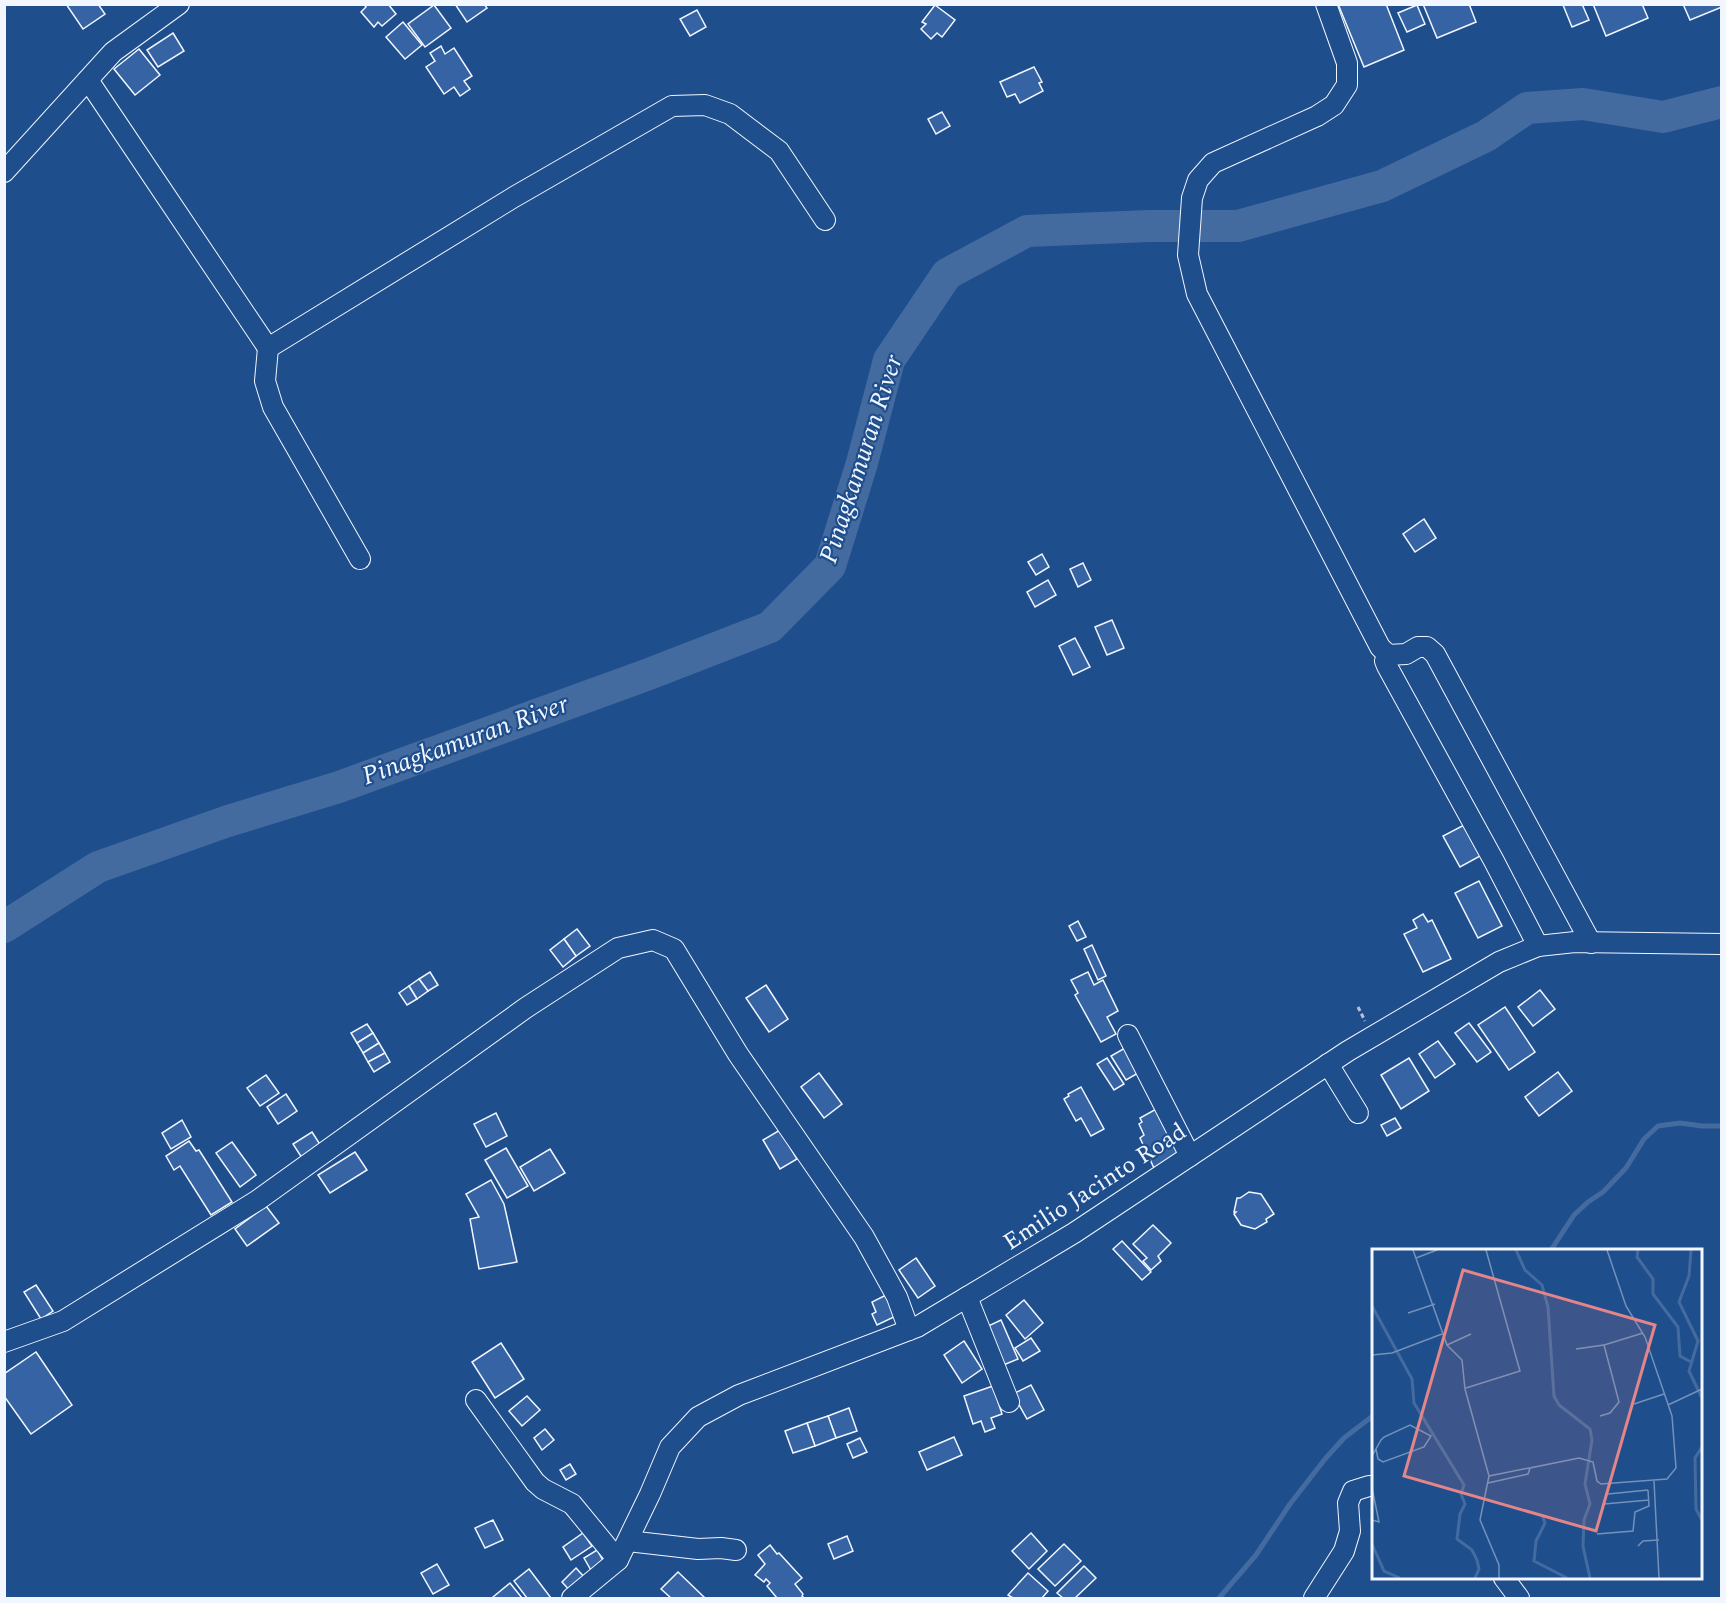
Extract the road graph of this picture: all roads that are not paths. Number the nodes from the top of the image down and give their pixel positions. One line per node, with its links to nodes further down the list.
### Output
1 (178, 4): 3 (street)
2 (1326, 4): 8 (street)
3 (88, 80): 4 (street); 6 (street)
4 (4, 172)
5 (825, 220): 6 (street)
6 (268, 348): 7 (street)
7 (360, 559)
8 (1388, 656): 9 (street); 11 (street)
9 (1592, 943): 10 (street, Emilio Jacinto Road); 11 (street, Emilio Jacinto Road)
10 (1722, 944)
11 (1538, 946): 13 (street, Emilio Jacinto Road)
12 (1128, 1035): 15 (street)
13 (1328, 1064): 14 (street); 15 (street, Emilio Jacinto Road)
14 (1358, 1113)
15 (1190, 1156): 16 (street, Emilio Jacinto Road)
16 (967, 1297): 17 (street, Emilio Jacinto Road); 20 (street)
17 (909, 1330): 18 (street); 22 (street, Emilio Jacinto Road)
18 (4, 1342)
19 (476, 1400): 24 (street)
20 (1009, 1402)
21 (1372, 1486): 27 (street)
22 (628, 1541): 23 (street); 24 (street, Emilio Jacinto Road)
23 (736, 1550)
24 (618, 1560): 26 (street, Emilio Jacinto Road)
25 (1505, 1579): 28 (street)
26 (572, 1599)
27 (1314, 1599)
28 (1519, 1599)

